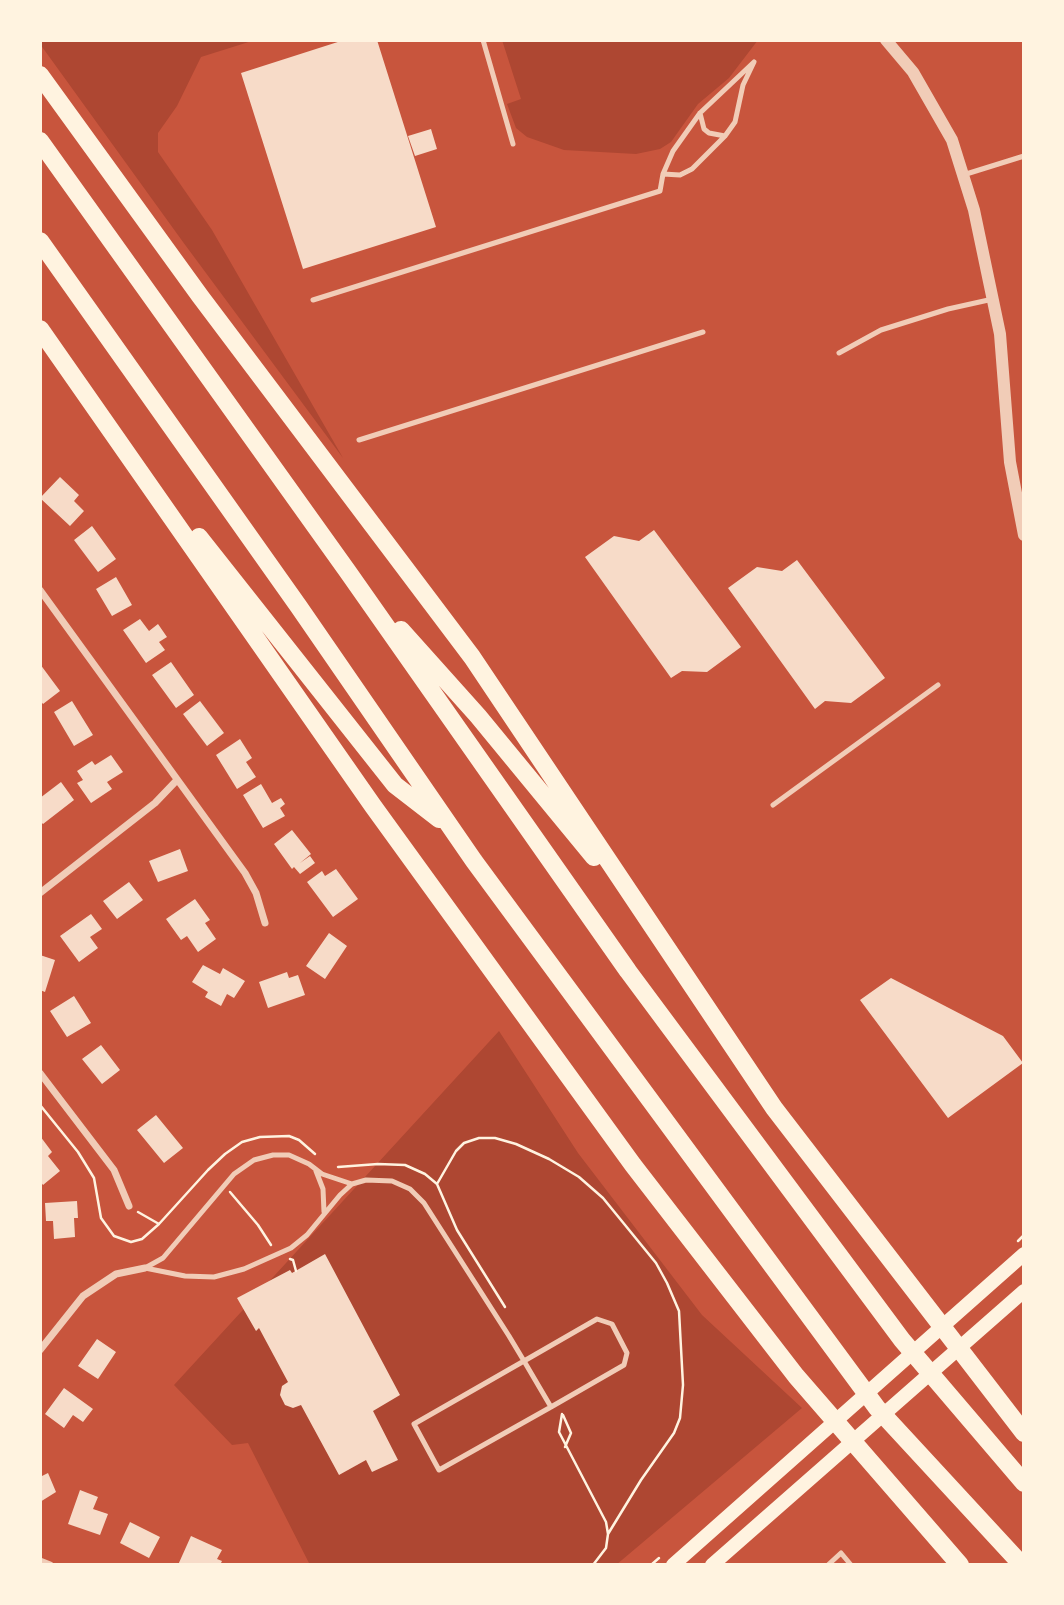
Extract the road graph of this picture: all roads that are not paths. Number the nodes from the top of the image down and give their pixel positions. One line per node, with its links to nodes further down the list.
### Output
1 (483, 40): 7 (lane)
2 (886, 40): 10 (street)
3 (40, 75): 28 (highway)
4 (700, 113): 5 (lane); 5 (lane); 9 (lane)
5 (725, 136): 9 (lane)
6 (40, 141): 20 (highway)
7 (513, 144)
8 (1024, 156): 10 (lane)
9 (663, 174): 13 (lane)
10 (963, 175): 12 (street)
11 (40, 241): 25 (highway)
12 (993, 299): 16 (lane); 19 (street)
13 (313, 300)
14 (40, 329): 17 (highway)
15 (704, 331): 18 (lane)
16 (839, 353)
17 (90, 400): 25 (highway); 48 (highway)
18 (359, 440)
19 (1024, 534)
20 (348, 572): 28 (highway); 41 (highway)
21 (40, 590): 23 (street)
22 (938, 685): 24 (lane)
23 (177, 780): 26 (street); 27 (street)
24 (773, 805)
25 (453, 830): 49 (highway)
26 (40, 893)
27 (265, 923)
28 (660, 938): 40 (highway)
29 (40, 1073): 32 (street)
30 (314, 1168): 31 (lane); 33 (lane); 35 (lane)
31 (352, 1184): 33 (lane); 38 (lane)
32 (129, 1206)
33 (323, 1216): 35 (lane)
34 (1024, 1254): 44 (main road)
35 (145, 1268): 37 (street)
36 (1024, 1291): 45 (main road)
37 (40, 1350)
38 (524, 1361): 39 (lane); 39 (lane); 39 (lane)
39 (551, 1407)
40 (1024, 1433)
41 (1024, 1483)
42 (40, 1561): 43 (street)
43 (50, 1565)
44 (673, 1565)
45 (712, 1565)
46 (828, 1565): 47 (lane)
47 (851, 1565)
48 (960, 1565)
49 (1022, 1565)

